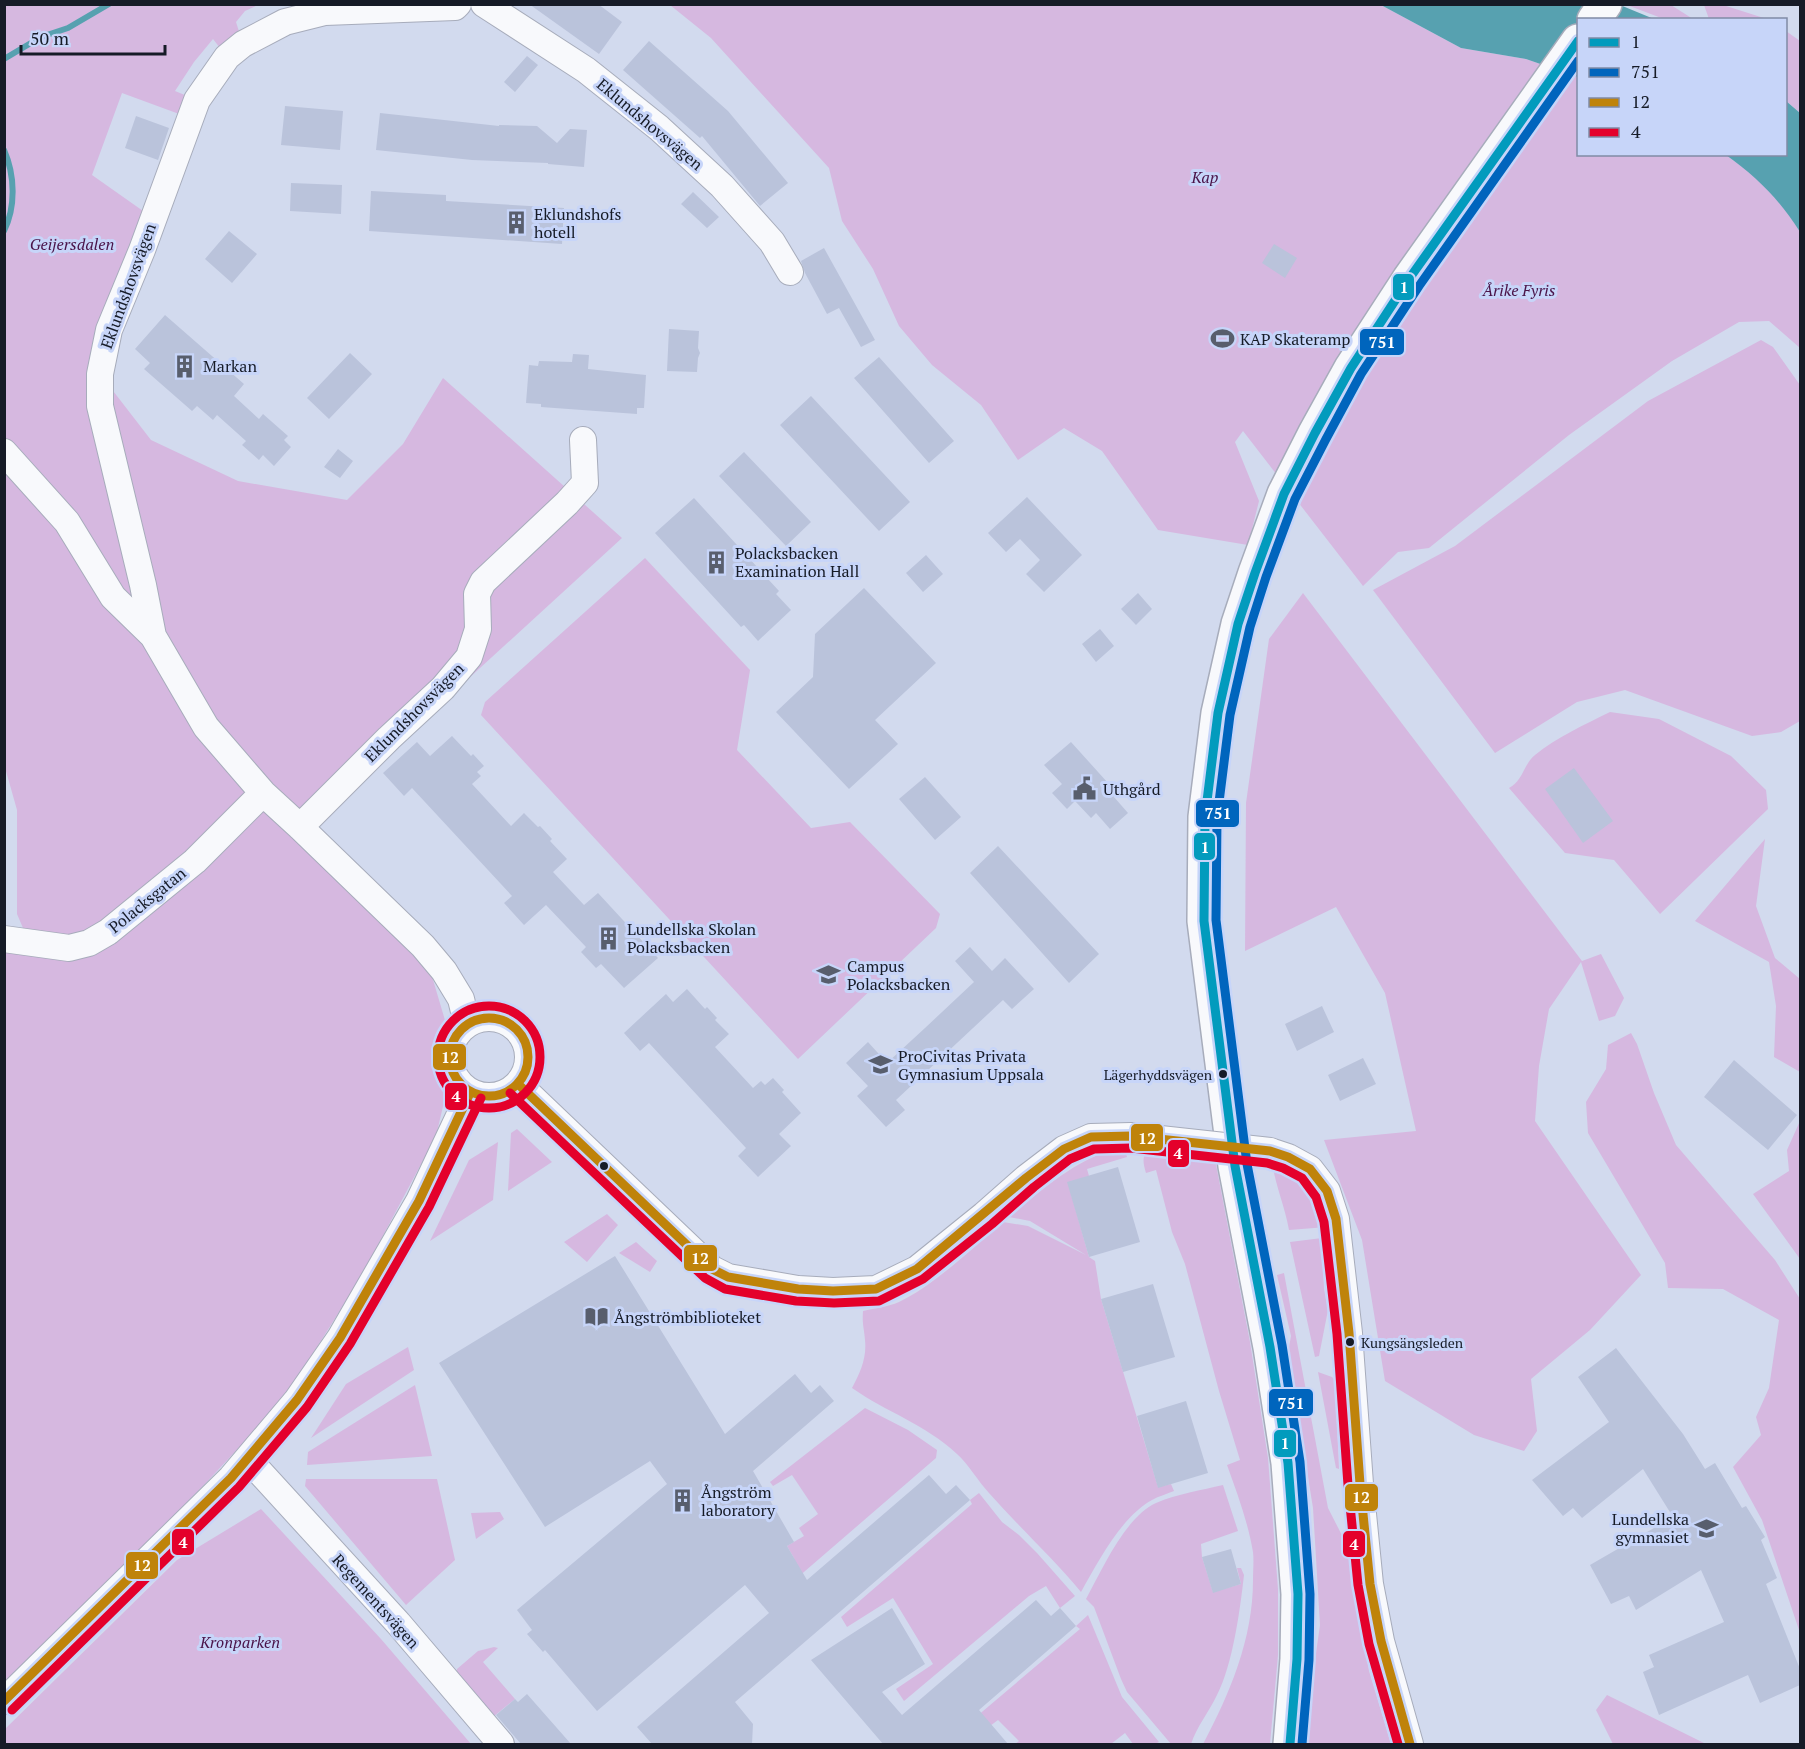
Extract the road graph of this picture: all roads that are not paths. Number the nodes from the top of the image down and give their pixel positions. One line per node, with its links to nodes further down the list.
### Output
1 (458, 4): 9 (street, Eklundshovsvägen)
2 (484, 4): 6 (street, Eklundshovsvägen)
3 (1605, 4): 4 (main road)
4 (1595, 18)
5 (1577, 42): 19 (main road)
6 (790, 272)
7 (583, 440): 11 (street, Eklundshovsvägen)
8 (4, 452): 9 (street)
9 (153, 636): 10 (street, Eklundshovsvägen)
10 (263, 793): 11 (street, Eklundshovsvägen); 12 (street, Polacksgatan)
11 (300, 827): 13 (street, Eklundshovsvägen)
12 (4, 939)
13 (467, 1024): 14 (street); 15 (street)
14 (518, 1084): 15 (street); 20 (street, bridge)
15 (470, 1093): 16 (street)
16 (248, 1459): 17 (street); 18 (street, Regementsvägen)
17 (4, 1701)
18 (501, 1744)
19 (1290, 1744)
20 (1410, 1744)

